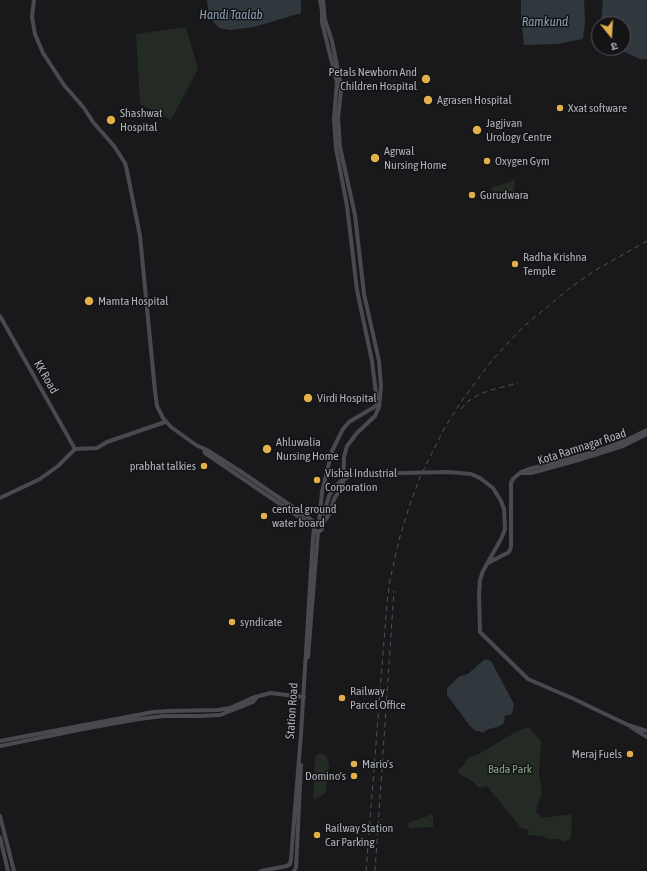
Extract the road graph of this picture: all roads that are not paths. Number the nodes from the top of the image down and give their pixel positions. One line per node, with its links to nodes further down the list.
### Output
1 (34, 0): 5 (street)
2 (320, 0): 11 (street)
3 (324, 0): 11 (street)
4 (0, 316): 8 (street, KK Road)
5 (165, 422): 8 (street); 11 (street)
6 (647, 430): 9 (street)
7 (647, 434): 9 (street, Kota Ramnagar Road)
8 (75, 449): 10 (street)
9 (521, 472): 12 (street)
10 (0, 498)
11 (318, 526): 12 (street, bridge); 14 (street)
12 (487, 563): 15 (street)
13 (257, 697): 14 (street); 18 (street); 19 (street)
14 (304, 697): 27 (street, Station Road); 28 (street)
15 (628, 725): 16 (street); 17 (street)
16 (647, 731)
17 (647, 737)
18 (0, 741)
19 (0, 746)
20 (0, 816): 21 (street)
21 (2, 828): 23 (street)
22 (0, 837): 24 (street)
23 (11, 858): 24 (street); 26 (street)
24 (6, 859): 25 (street)
25 (8, 871)
26 (14, 871)
27 (261, 871)
28 (294, 871)

